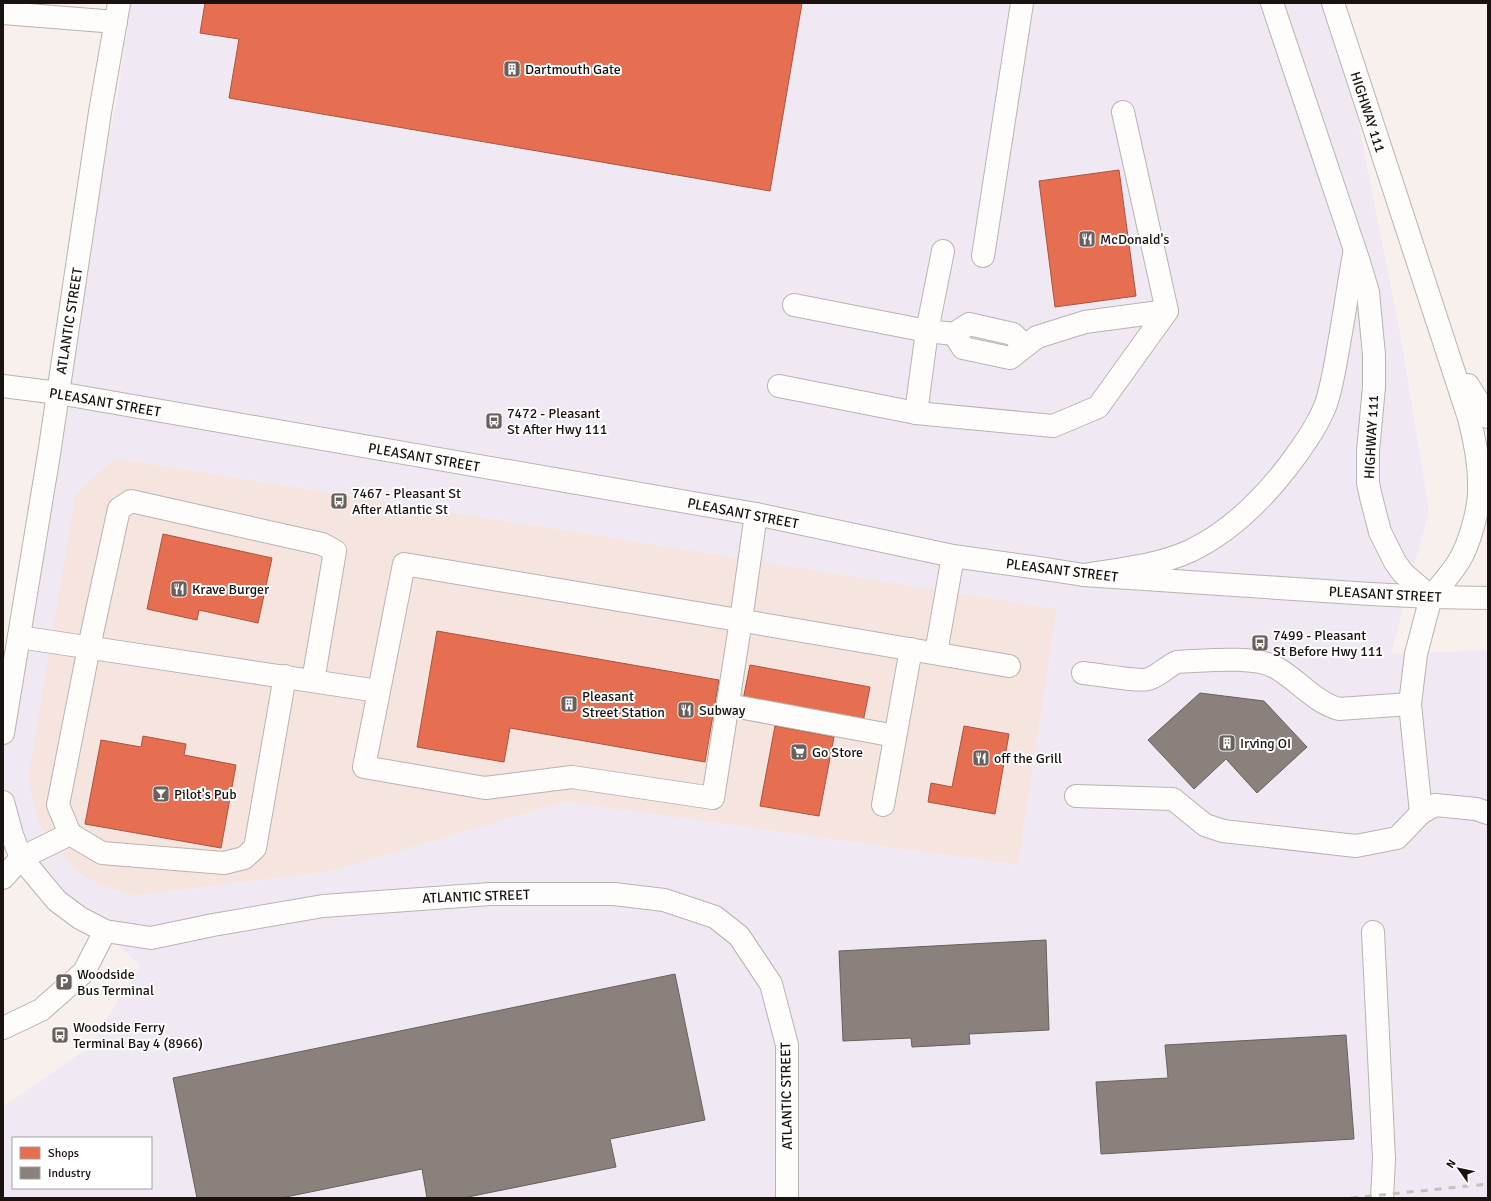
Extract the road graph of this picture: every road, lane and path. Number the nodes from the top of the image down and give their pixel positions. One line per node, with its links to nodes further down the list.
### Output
1 (1022, 3): 9 (main road)
2 (1272, 3): 8 (main road, HIGHWAY 111)
3 (1333, 3): 13 (main road, HIGHWAY 111)
4 (115, 8): 5 (main road); 16 (main road, ATLANTIC STREET)
5 (3, 13)
6 (1124, 112): 11 (main road)
7 (943, 251): 12 (main road)
8 (1355, 251): 21 (main road); 22 (main road, HIGHWAY 111)
9 (983, 256)
10 (794, 305): 12 (main road)
11 (1167, 311): 12 (main road); 17 (main road)
12 (927, 331): 17 (main road)
13 (1445, 344): 18 (main road); 22 (main road, HIGHWAY 111)
14 (3, 386): 16 (main road, PLEASANT STREET)
15 (779, 386): 17 (main road)
16 (58, 393): 19 (main road, PLEASANT STREET); 25 (main road, ATLANTIC STREET)
17 (916, 413)
18 (1488, 417)
19 (756, 514): 20 (main road, PLEASANT STREET); 24 (main road)
20 (953, 556): 21 (main road, PLEASANT STREET); 28 (main road)
21 (1084, 575): 22 (main road, PLEASANT STREET)
22 (1430, 598): 23 (main road, PLEASANT STREET); 35 (main road)
23 (1488, 598)
24 (741, 620): 27 (main road); 33 (main road); 36 (main road)
25 (19, 636): 26 (main road); 34 (main road, ATLANTIC STREET)
26 (88, 647): 31 (main road); 32 (main road); 44 (main road)
27 (911, 649): 28 (main road); 38 (main road)
28 (936, 653): 29 (main road)
29 (1009, 666)
30 (1083, 673): 35 (main road)
31 (285, 676): 32 (main road); 44 (main road)
32 (313, 681): 33 (main road)
33 (378, 690): 36 (main road)
34 (6, 701): 37 (main road, ATLANTIC STREET)
35 (1410, 704): 42 (main road)
36 (728, 705): 38 (main road)
37 (3, 733)
38 (895, 736): 41 (main road)
39 (1076, 796): 42 (main road)
40 (3, 802): 45 (main road, ATLANTIC STREET)
41 (883, 805)
42 (1421, 813): 43 (main road)
43 (1488, 813)
44 (70, 834): 45 (main road)
45 (22, 858): 46 (main road); 47 (main road, ATLANTIC STREET)
46 (3, 878)
47 (105, 931): 49 (main road); 50 (main road, ATLANTIC STREET)
48 (1373, 932): 51 (main road)
49 (3, 1028)
50 (787, 1198)
51 (1382, 1198)

